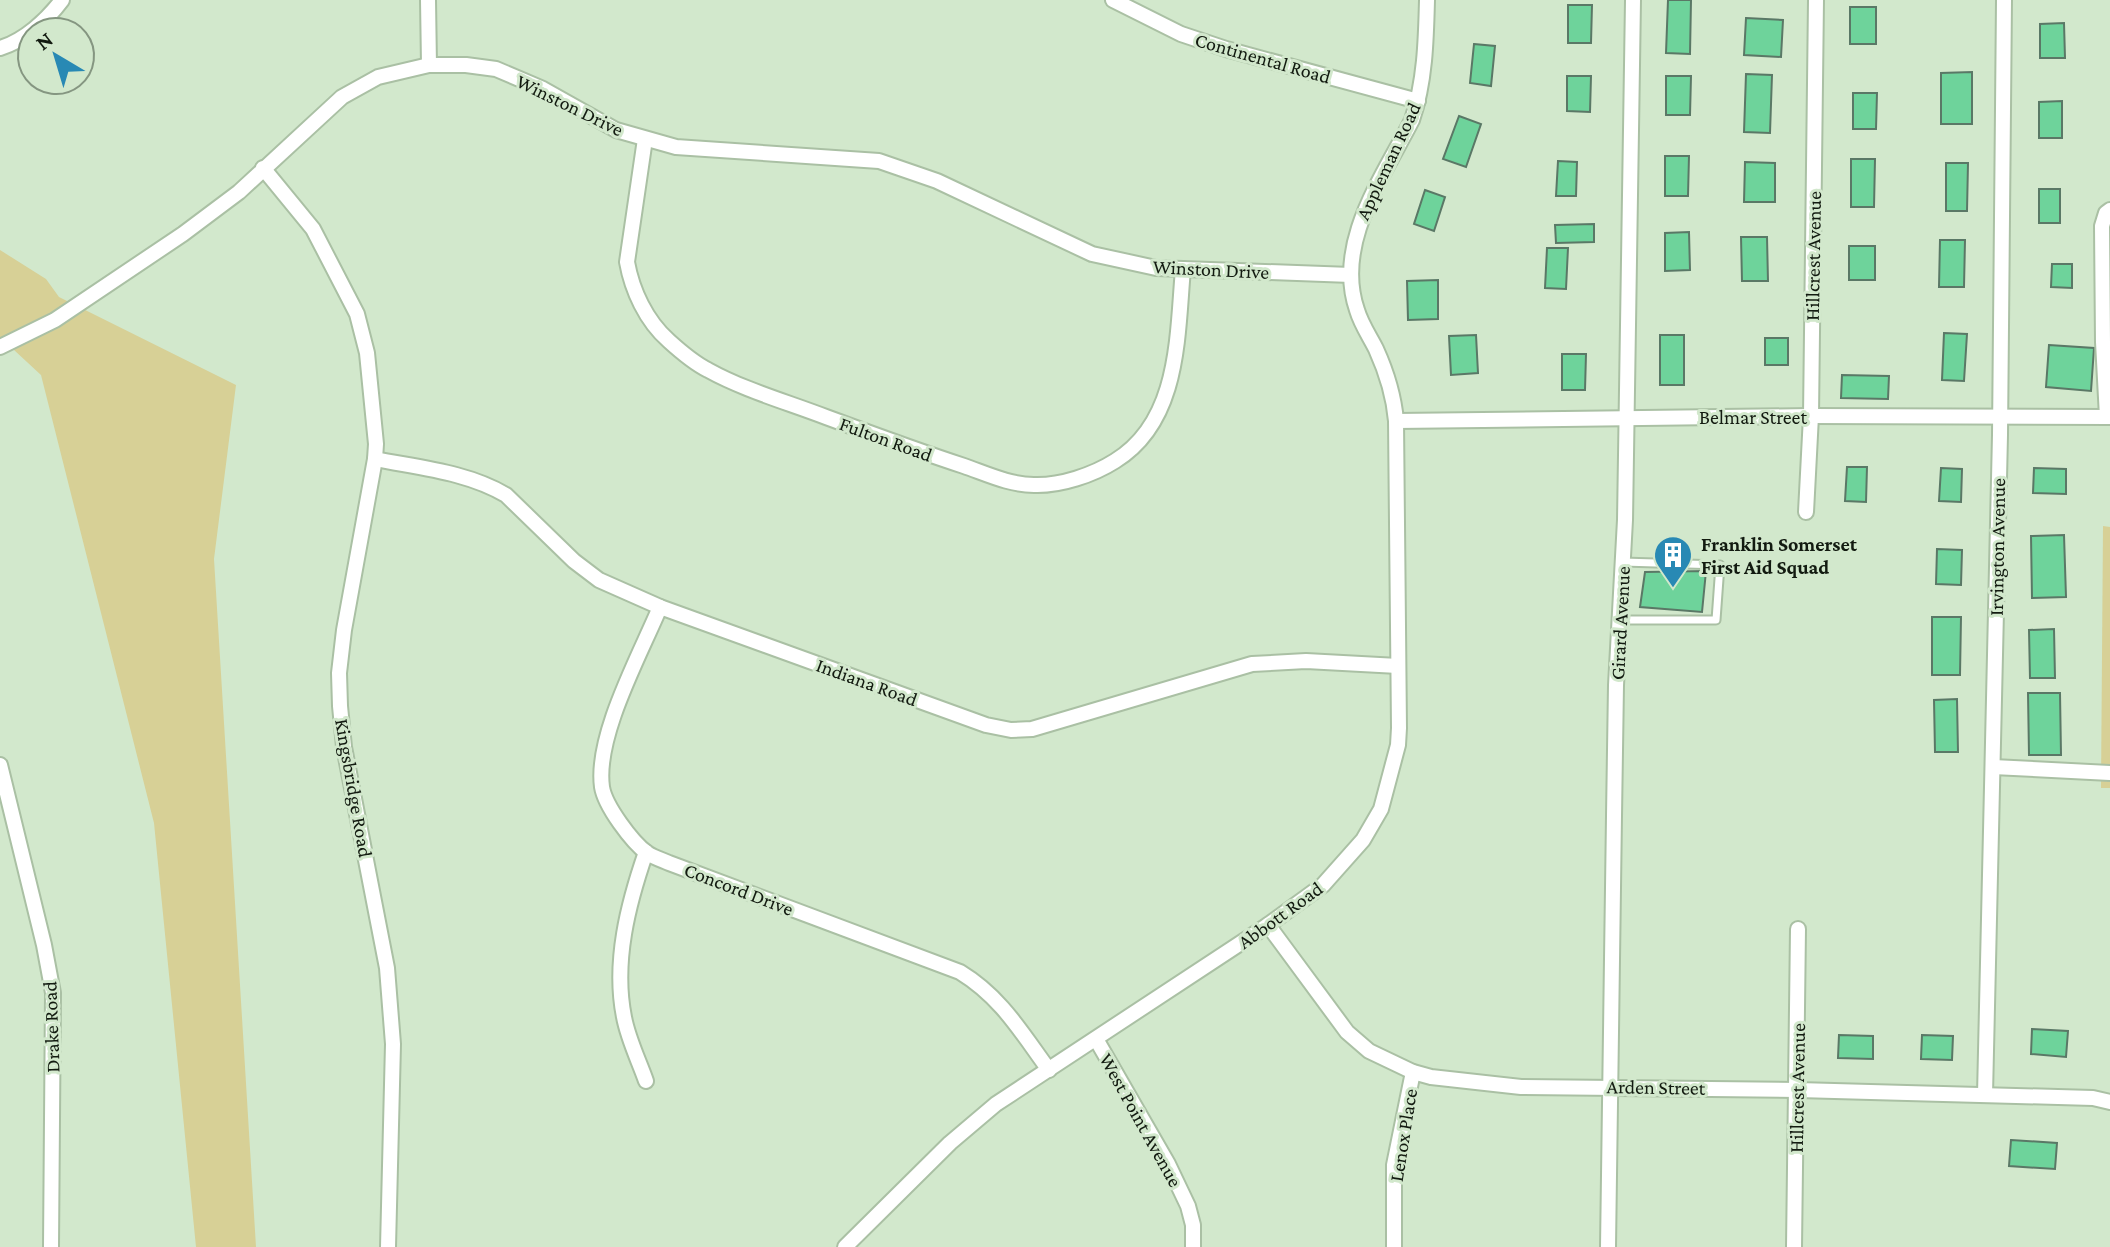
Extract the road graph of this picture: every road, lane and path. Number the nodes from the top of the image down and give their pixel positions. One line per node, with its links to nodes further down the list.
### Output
1 (62, 0): 8 (street)
2 (428, 0): 9 (street)
3 (1113, 0): 10 (street, Continental Road)
4 (1427, 0): 10 (street, Appleman Road)
5 (1633, 0): 20 (street, Girard Avenue)
6 (1816, 0): 17 (street, Hillcrest Avenue)
7 (2004, 0): 18 (street, Irvington Avenue)
8 (0, 48)
9 (429, 65): 11 (street, Winston Drive); 12 (street, Winston Drive)
10 (1418, 101): 15 (street, Appleman Road)
11 (645, 139): 14 (street, Winston Drive); 14 (street, Fulton Road)
12 (263, 168): 16 (street, Winston Drive); 22 (street, Kingsbridge Road)
13 (2110, 210): 19 (street)
14 (1183, 269): 15 (street, Winston Drive)
15 (1351, 275): 21 (street, Abbott Road)
16 (0, 347)
17 (1811, 416): 18 (street, Belmar Street); 20 (street, Belmar Street); 23 (street, Hillcrest Avenue)
18 (2000, 417): 19 (street, Belmar Street); 29 (street, Irvington Avenue)
19 (2109, 417)
20 (1625, 418): 21 (street, Belmar Street); 24 (street, Girard Avenue)
21 (1396, 421): 27 (street, Abbott Road)
22 (375, 459): 25 (street, Indiana Road); 43 (street, Kingsbridge Road)
23 (1806, 512)
24 (1623, 562): 26 (street, Girard Avenue); 26 (lane)
25 (660, 607): 27 (street, Indiana Road); 31 (street, Concord Drive)
26 (1620, 620): 38 (street, Girard Avenue)
27 (1398, 666): 32 (street, Abbott Road)
28 (0, 765): 42 (street, Drake Road)
29 (1993, 767): 30 (street); 40 (street, Irvington Avenue)
30 (2110, 773)
31 (646, 852): 35 (street, Concord Drive); 37 (street)
32 (1268, 925): 34 (street, Abbott Road); 36 (street, Arden Street)
33 (1798, 929): 39 (street, Hillcrest Avenue)
34 (1096, 1039): 35 (street, Abbott Road); 45 (street, West Point Avenue)
35 (1049, 1070): 44 (street, Abbott Road)
36 (1413, 1072): 38 (street, Arden Street); 46 (street, Lenox Place)
37 (646, 1081)
38 (1610, 1086): 39 (street, Arden Street); 47 (street, Girard Avenue)
39 (1798, 1090): 40 (street, Arden Street); 48 (street, Hillcrest Avenue)
40 (1985, 1095): 41 (street, Arden Street)
41 (2110, 1102)
42 (51, 1247)
43 (388, 1247)
44 (845, 1247)
45 (1193, 1247)
46 (1394, 1247)
47 (1608, 1247)
48 (1794, 1247)

